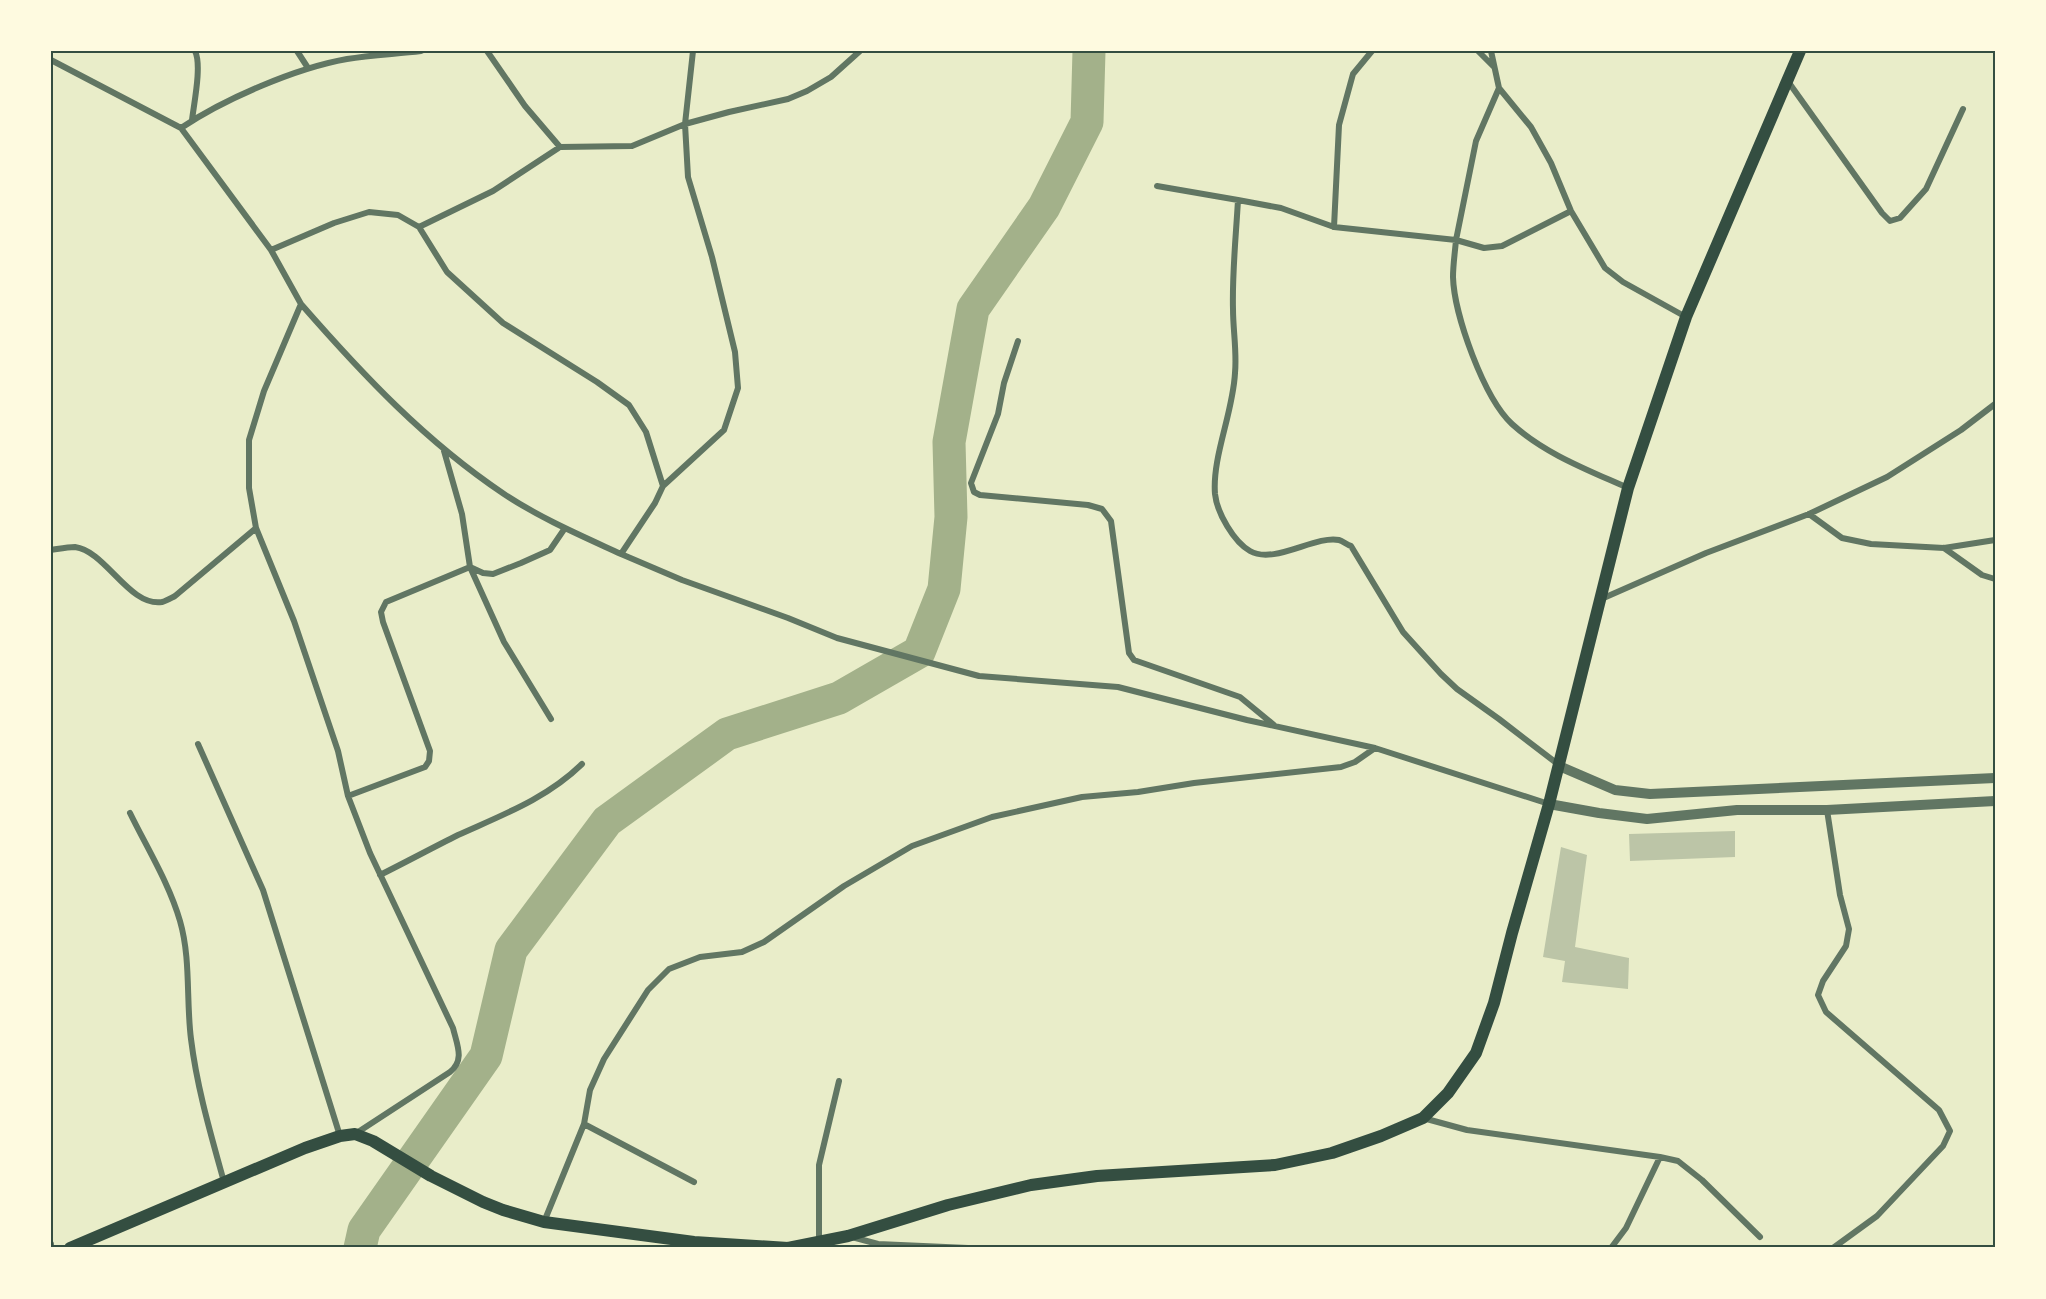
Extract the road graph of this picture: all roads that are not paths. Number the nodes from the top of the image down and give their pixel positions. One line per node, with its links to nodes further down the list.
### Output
1 (195, 51): 17 (street)
2 (297, 51): 12 (street)
3 (420, 51): 12 (street)
4 (487, 51): 20 (street)
5 (693, 51): 18 (street)
6 (860, 51): 18 (street)
7 (1372, 51): 25 (street)
8 (1478, 51): 13 (street)
9 (1491, 51): 13 (street)
10 (1800, 51): 14 (main road)
11 (51, 60): 19 (street)
12 (308, 68): 17 (street)
13 (1496, 68): 15 (street)
14 (1786, 80): 16 (street); 29 (main road)
15 (1499, 88): 23 (street); 26 (street)
16 (1963, 109)
17 (192, 120): 19 (street)
18 (685, 124): 20 (street); 33 (street)
19 (181, 128): 27 (street)
20 (560, 147): 24 (street)
21 (1157, 186): 22 (street)
22 (1238, 200): 25 (street); 50 (street)
23 (1571, 211): 26 (street); 29 (street)
24 (419, 227): 27 (street); 33 (street)
25 (1334, 227): 26 (street)
26 (1456, 240): 34 (street)
27 (271, 250): 28 (street)
28 (301, 304): 32 (street); 36 (street)
29 (1686, 317): 34 (main road)
30 (1018, 341): 46 (street)
31 (1995, 404): 35 (street)
32 (444, 450): 37 (street); 42 (street)
33 (663, 486): 41 (street)
34 (1628, 488): 44 (main road)
35 (1809, 514): 39 (street); 44 (street)
36 (256, 528): 40 (street); 52 (street)
37 (565, 528): 41 (street); 42 (street)
38 (1995, 540): 39 (street)
39 (1944, 548): 43 (street)
40 (51, 550)
41 (621, 554): 46 (street)
42 (470, 567): 45 (street); 52 (street)
43 (1995, 579)
44 (1599, 600): 50 (main road)
45 (551, 719)
46 (1277, 727): 48 (street)
47 (198, 744): 62 (street)
48 (1375, 748): 54 (street); 60 (street)
49 (582, 764): 57 (street)
50 (1559, 766): 51 (street); 54 (main road)
51 (1995, 778)
52 (348, 796): 57 (street)
53 (1995, 801): 55 (street)
54 (1549, 804): 55 (street); 59 (main road)
55 (1827, 810): 74 (street)
56 (130, 813): 64 (street)
57 (380, 875): 61 (street)
58 (839, 1081): 69 (street)
59 (1423, 1118): 63 (street); 67 (main road)
60 (584, 1124): 65 (street); 66 (street)
61 (355, 1134): 62 (main road); 66 (main road)
62 (340, 1136): 64 (main road)
63 (1660, 1156): 68 (street); 73 (street)
64 (224, 1182): 71 (main road)
65 (694, 1182)
66 (544, 1222): 69 (main road)
67 (848, 1236): 69 (main road); 70 (street)
68 (1761, 1237)
69 (819, 1241)
70 (930, 1247): 72 (street)
71 (70, 1248)
72 (968, 1248)
73 (1611, 1248)
74 (1833, 1248)

